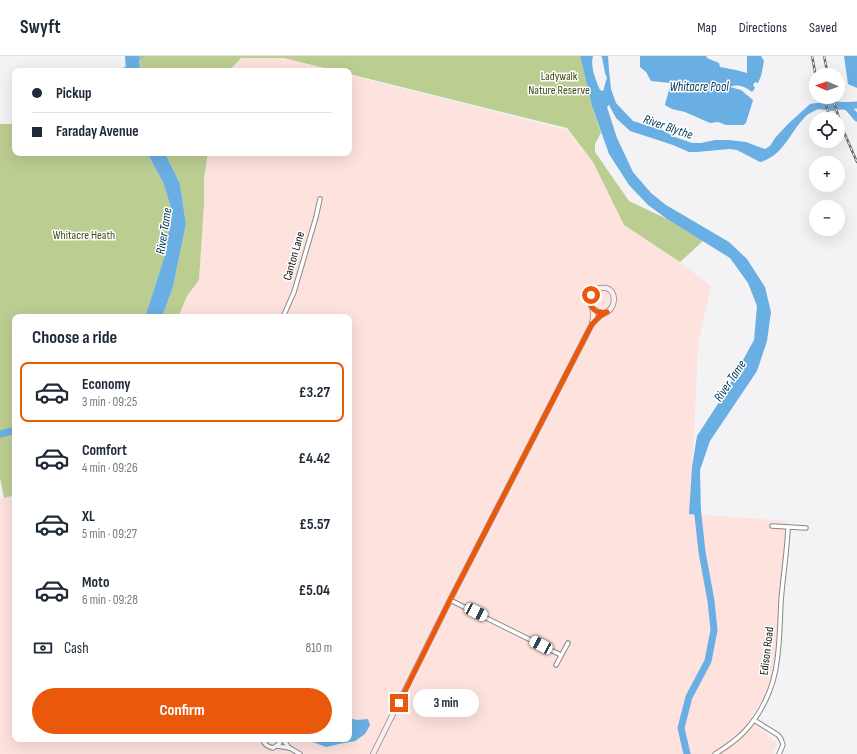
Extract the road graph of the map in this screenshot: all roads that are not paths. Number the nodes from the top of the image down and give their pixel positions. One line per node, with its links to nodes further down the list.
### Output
1 (320, 199): 4 (street, Canton Lane)
2 (593, 309): 3 (street); 3 (street); 5 (street)
3 (607, 312): 5 (street)
4 (283, 314)
5 (592, 324): 9 (street)
6 (772, 526): 7 (street)
7 (788, 528): 8 (street); 13 (street, Edison Road)
8 (806, 528)
9 (450, 600): 11 (street); 19 (street)
10 (568, 643): 11 (street)
11 (561, 655): 12 (street)
12 (556, 665)
13 (754, 720): 21 (street, Edison Road); 22 (street)
14 (264, 742): 17 (street)
15 (280, 742): 17 (street)
16 (285, 742): 18 (street)
17 (276, 746): 18 (street)
18 (290, 748): 20 (street)
19 (372, 753)
20 (300, 754)
21 (715, 754)
22 (779, 754)

